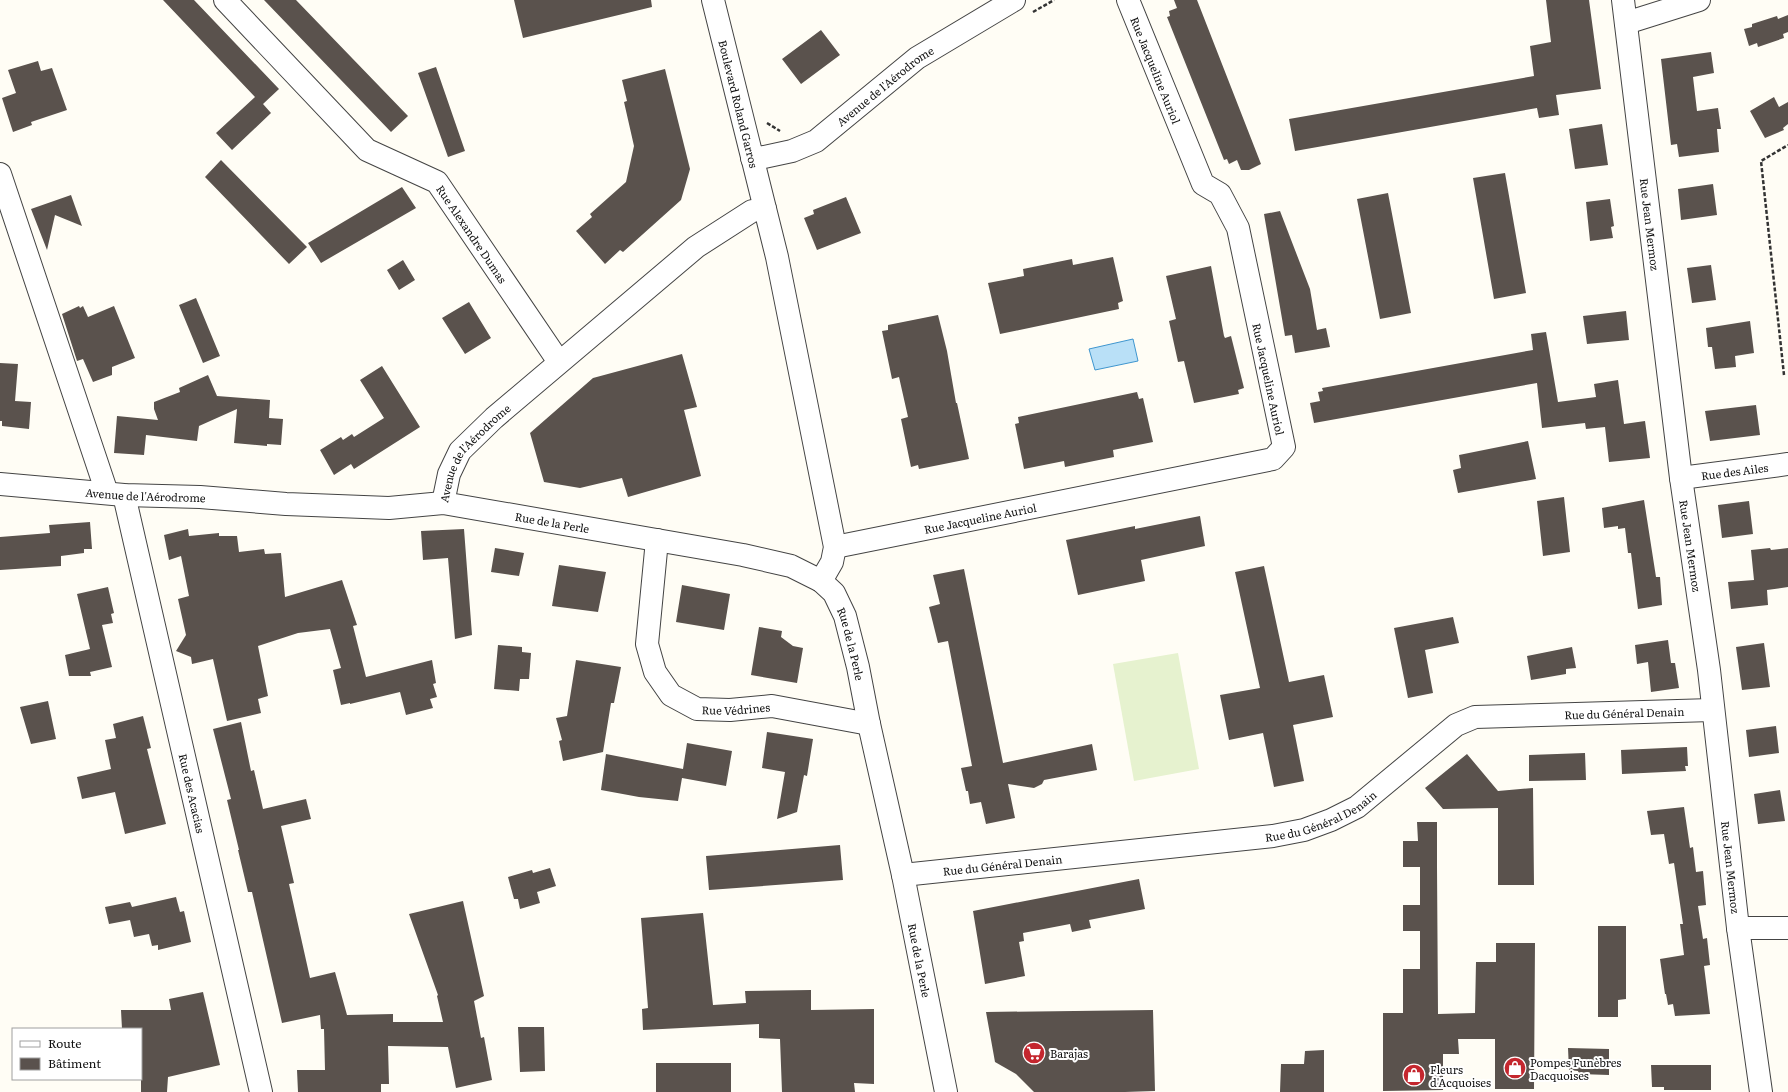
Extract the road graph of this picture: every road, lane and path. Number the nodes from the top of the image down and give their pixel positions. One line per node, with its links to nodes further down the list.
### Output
1 (225, 0): 14 (street, Rue Alexandre Dumas)
2 (713, 0): 11 (street, Boulevard Roland Garros)
3 (1014, 0): 11 (street, Avenue de l'Aérodrome)
4 (1128, 0): 22 (street, Rue Jacqueline Auriol)
5 (1624, 0): 7 (street, Rue Jean Mermoz)
6 (1699, 0): 7 (street)
7 (1626, 23): 17 (street, Rue Jean Mermoz)
8 (765, 122): 9 (path)
9 (783, 133)
10 (1788, 145): 15 (path)
11 (752, 158): 13 (street, Boulevard Roland Garros)
12 (0, 174): 19 (street, Rue des Acacias)
13 (764, 208): 14 (street, Avenue de l'Aérodrome); 22 (street)
14 (559, 362): 20 (street, Avenue de l'Aérodrome)
15 (1784, 375)
16 (1788, 464): 17 (street, Rue des Ailes)
17 (1681, 478): 24 (street, Rue Jean Mermoz)
18 (0, 484): 19 (street, Avenue de l'Aérodrome)
19 (115, 494): 20 (street, Avenue de l'Aérodrome); 29 (street, Rue des Acacias)
20 (443, 504): 21 (street, Rue de la Perle)
21 (657, 540): 23 (street, Rue de la Perle); 25 (street, Rue Védrines)
22 (835, 547): 23 (street)
23 (821, 581): 25 (street, Rue de la Perle)
24 (1712, 710): 26 (street, Rue du Général Denain); 27 (street, Rue Jean Mermoz)
25 (869, 724): 26 (street, Rue de la Perle)
26 (903, 875): 30 (street, Rue de la Perle)
27 (1738, 928): 28 (street); 31 (street, Rue Jean Mermoz)
28 (1788, 928)
29 (261, 1092)
30 (946, 1092)
31 (1761, 1092)

